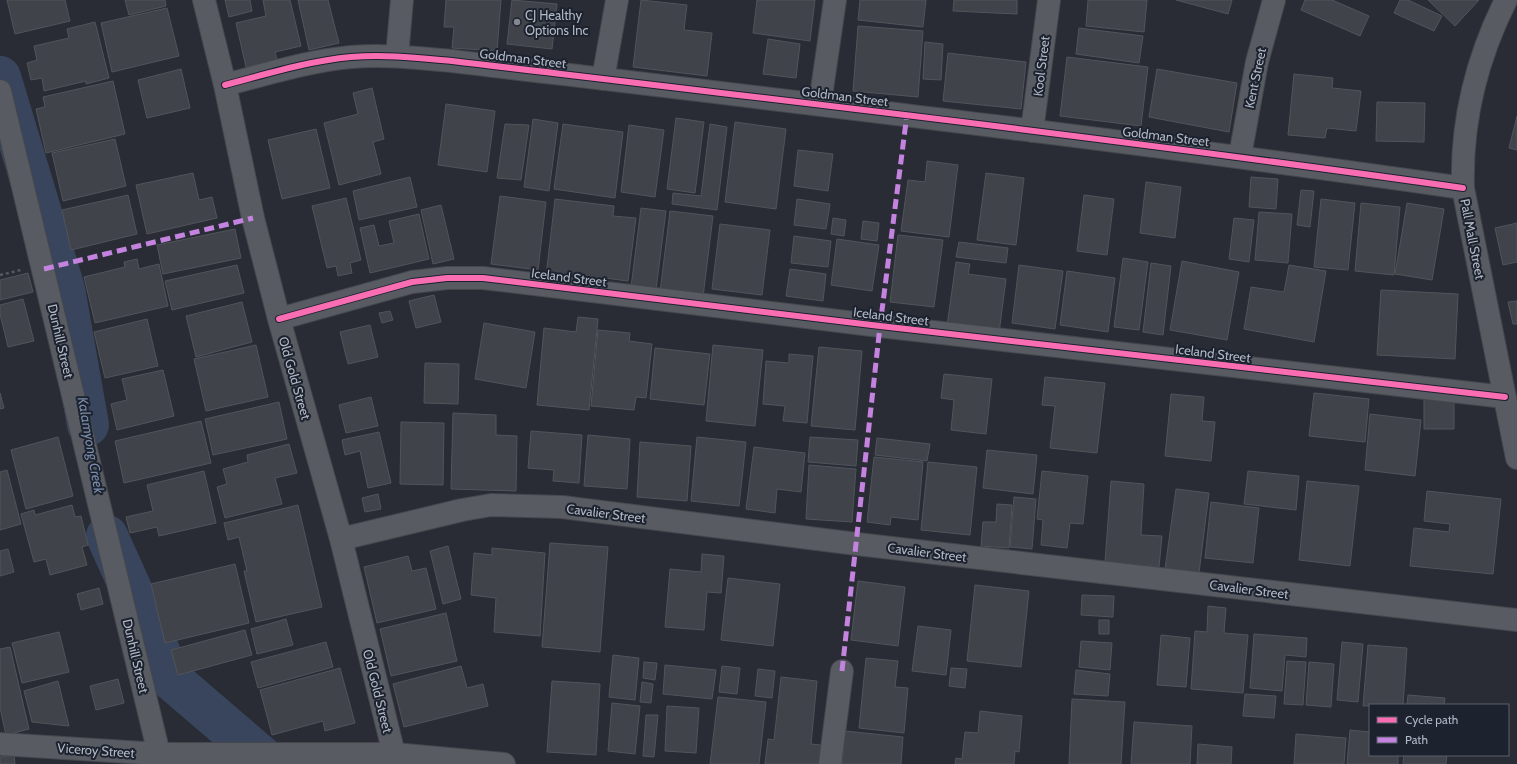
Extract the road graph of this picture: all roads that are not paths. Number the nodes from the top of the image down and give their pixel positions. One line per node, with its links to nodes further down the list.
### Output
1 (204, 0): 10 (street, Old Gold Street)
2 (402, 0): 8 (street)
3 (617, 0): 9 (street)
4 (835, 0): 12 (street)
5 (1049, 0): 13 (street, Kool Street)
6 (1274, 0): 14 (street, Kent Street)
7 (1506, 0): 15 (street, Pall Mall Street)
8 (397, 56): 9 (street, Goldman Street); 10 (street, Goldman Street)
9 (603, 79): 12 (street, Goldman Street)
10 (225, 85): 16 (street, Old Gold Street)
11 (0, 91): 23 (street, Dunhill Street)
12 (820, 104): 13 (street, Goldman Street)
13 (1032, 131): 14 (street, Goldman Street)
14 (1240, 156): 15 (street, Goldman Street)
15 (1463, 188): 17 (street, Pall Mall Street)
16 (279, 319): 17 (street, Iceland Street); 19 (street, Old Gold Street)
17 (1505, 397): 18 (street, Pall Mall Street)
18 (1517, 458)
19 (341, 540): 20 (street, Cavalier Street); 24 (street, Old Gold Street)
20 (1517, 620)
21 (842, 671): 26 (street)
22 (0, 744): 23 (street, Viceroy Street)
23 (159, 754): 24 (street, Viceroy Street)
24 (394, 754): 25 (street, Viceroy Street)
25 (504, 764)
26 (830, 764)

